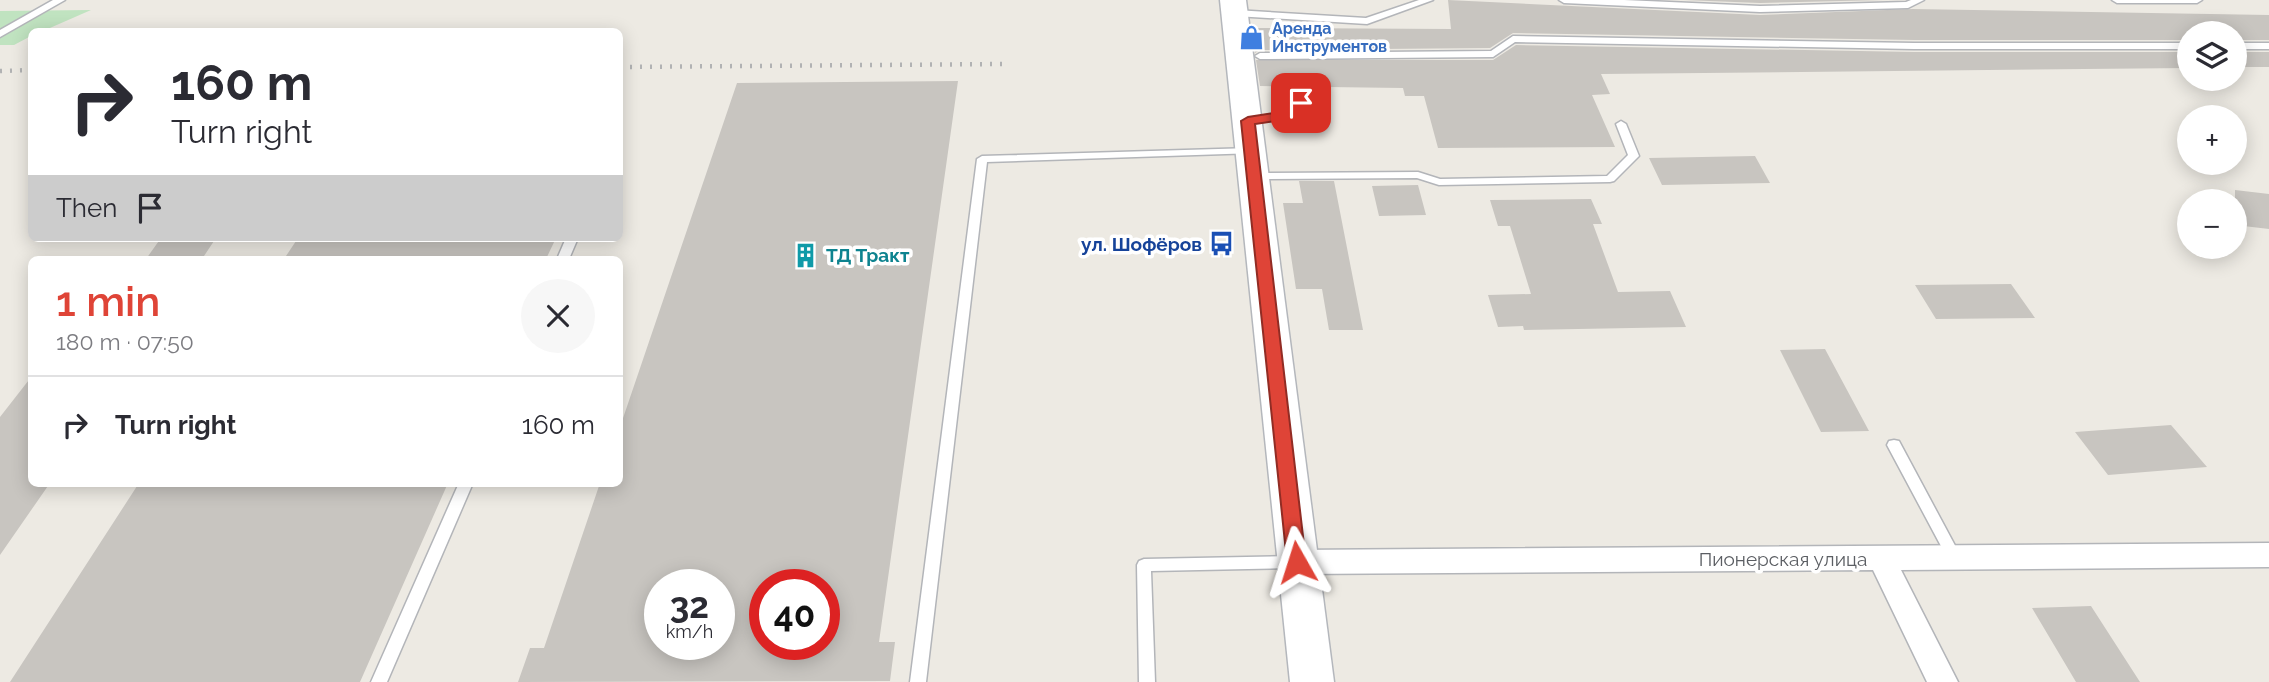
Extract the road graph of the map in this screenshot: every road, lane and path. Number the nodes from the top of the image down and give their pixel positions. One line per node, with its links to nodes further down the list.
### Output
1 (60, 0): 8 (lane)
2 (1428, 0): 7 (lane)
3 (1564, 0): 4 (lane)
4 (1919, 0)
5 (2117, 0): 6 (lane)
6 (2197, 0)
7 (1234, 7): 15 (street)
8 (0, 34)
9 (2177, 46): 12 (lane)
10 (2247, 46): 11 (lane)
11 (2269, 46)
12 (1260, 56)
13 (1314, 96): 15 (lane)
14 (1621, 124): 15 (lane)
15 (1251, 149): 21 (street); 23 (lane)
16 (1894, 445): 20 (lane)
17 (464, 487): 22 (lane)
18 (2269, 555): 20 (street, Пионерская улица)
19 (1881, 558): 20 (street, Пионерская улица); 21 (street, Пионерская улица); 26 (street)
20 (1954, 558)
21 (1297, 562): 24 (lane); 25 (street)
22 (379, 682)
23 (918, 682)
24 (1147, 682)
25 (1312, 682)
26 (1943, 682)

